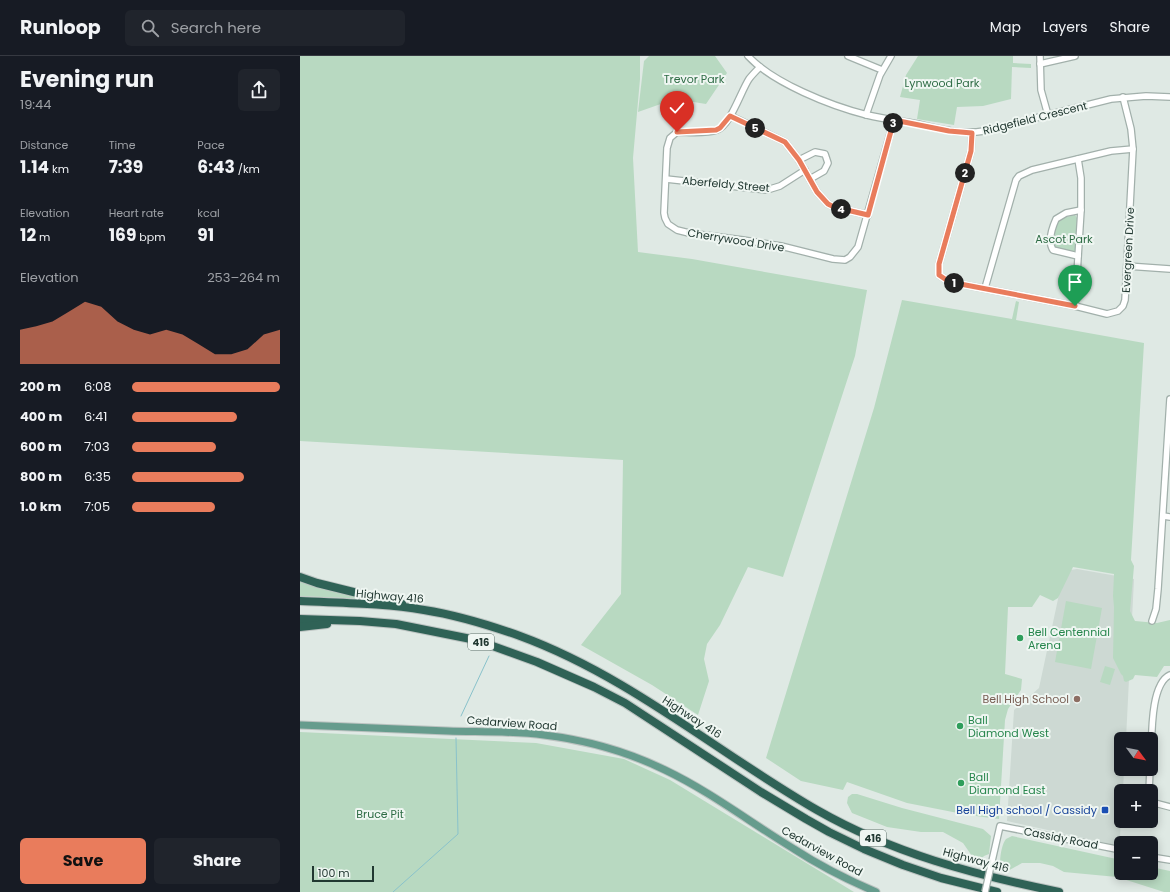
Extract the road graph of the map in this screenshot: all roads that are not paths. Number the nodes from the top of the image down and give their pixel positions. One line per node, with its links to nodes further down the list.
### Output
1 (748, 56): 7 (street, Ridgefield Crescent)
2 (848, 56): 8 (street)
3 (891, 56): 8 (street)
4 (1040, 56): 6 (street)
5 (1075, 56): 6 (street)
6 (1040, 64): 12 (street)
7 (760, 68): 11 (street, Ridgefield Crescent); 13 (street, Cherrywood Drive)
8 (882, 70): 11 (street)
9 (1123, 97): 10 (street, Ridgefield Crescent); 12 (street, Ridgefield Crescent); 16 (street, Evergreen Drive)
10 (1170, 97)
11 (866, 115): 14 (street, Ridgefield Crescent)
12 (1048, 115): 15 (street, Ridgefield Crescent)
13 (730, 116): 18 (street); 20 (street, Cherrywood Drive)
14 (894, 120): 15 (street, Ridgefield Crescent); 23 (street, Cherrywood Drive)
15 (972, 133): 27 (street, Evergreen Drive)
16 (1133, 149): 17 (street); 25 (street, Evergreen Drive)
17 (1078, 159): 22 (street); 27 (street)
18 (799, 160): 19 (street); 21 (street)
19 (805, 170): 20 (street, Aberfeldy Street); 21 (street)
20 (666, 179): 23 (street, Cherrywood Drive)
21 (810, 179): 23 (street)
22 (1081, 210): 24 (street); 24 (street)
23 (868, 215)
24 (1078, 256): 28 (street)
25 (1126, 266): 26 (street); 28 (street, Evergreen Drive)
26 (1170, 269)
27 (985, 288): 28 (street, Evergreen Drive)
28 (1075, 306)
29 (1170, 400): 30 (street)
30 (1163, 516): 31 (street); 37 (street)
31 (1170, 517)
32 (300, 577): 34 (highway)
33 (300, 601): 34 (highway, Highway 416 / 416)
34 (424, 610): 50 (highway, Highway 416 / 416)
35 (300, 619): 36 (highway, 416)
36 (360, 621): 38 (highway); 49 (highway, 416)
37 (1152, 621)
38 (300, 627)
39 (1170, 675): 41 (street)
40 (300, 725): 47 (main road, Cedarview Road)
41 (1153, 732)
42 (1158, 804): 43 (street)
43 (1170, 807)
44 (1114, 849): 48 (street, Cassidy Road, bridge)
45 (1158, 857): 46 (street)
46 (1170, 860)
47 (876, 892)
48 (985, 892)
49 (997, 892)
50 (1059, 892)

